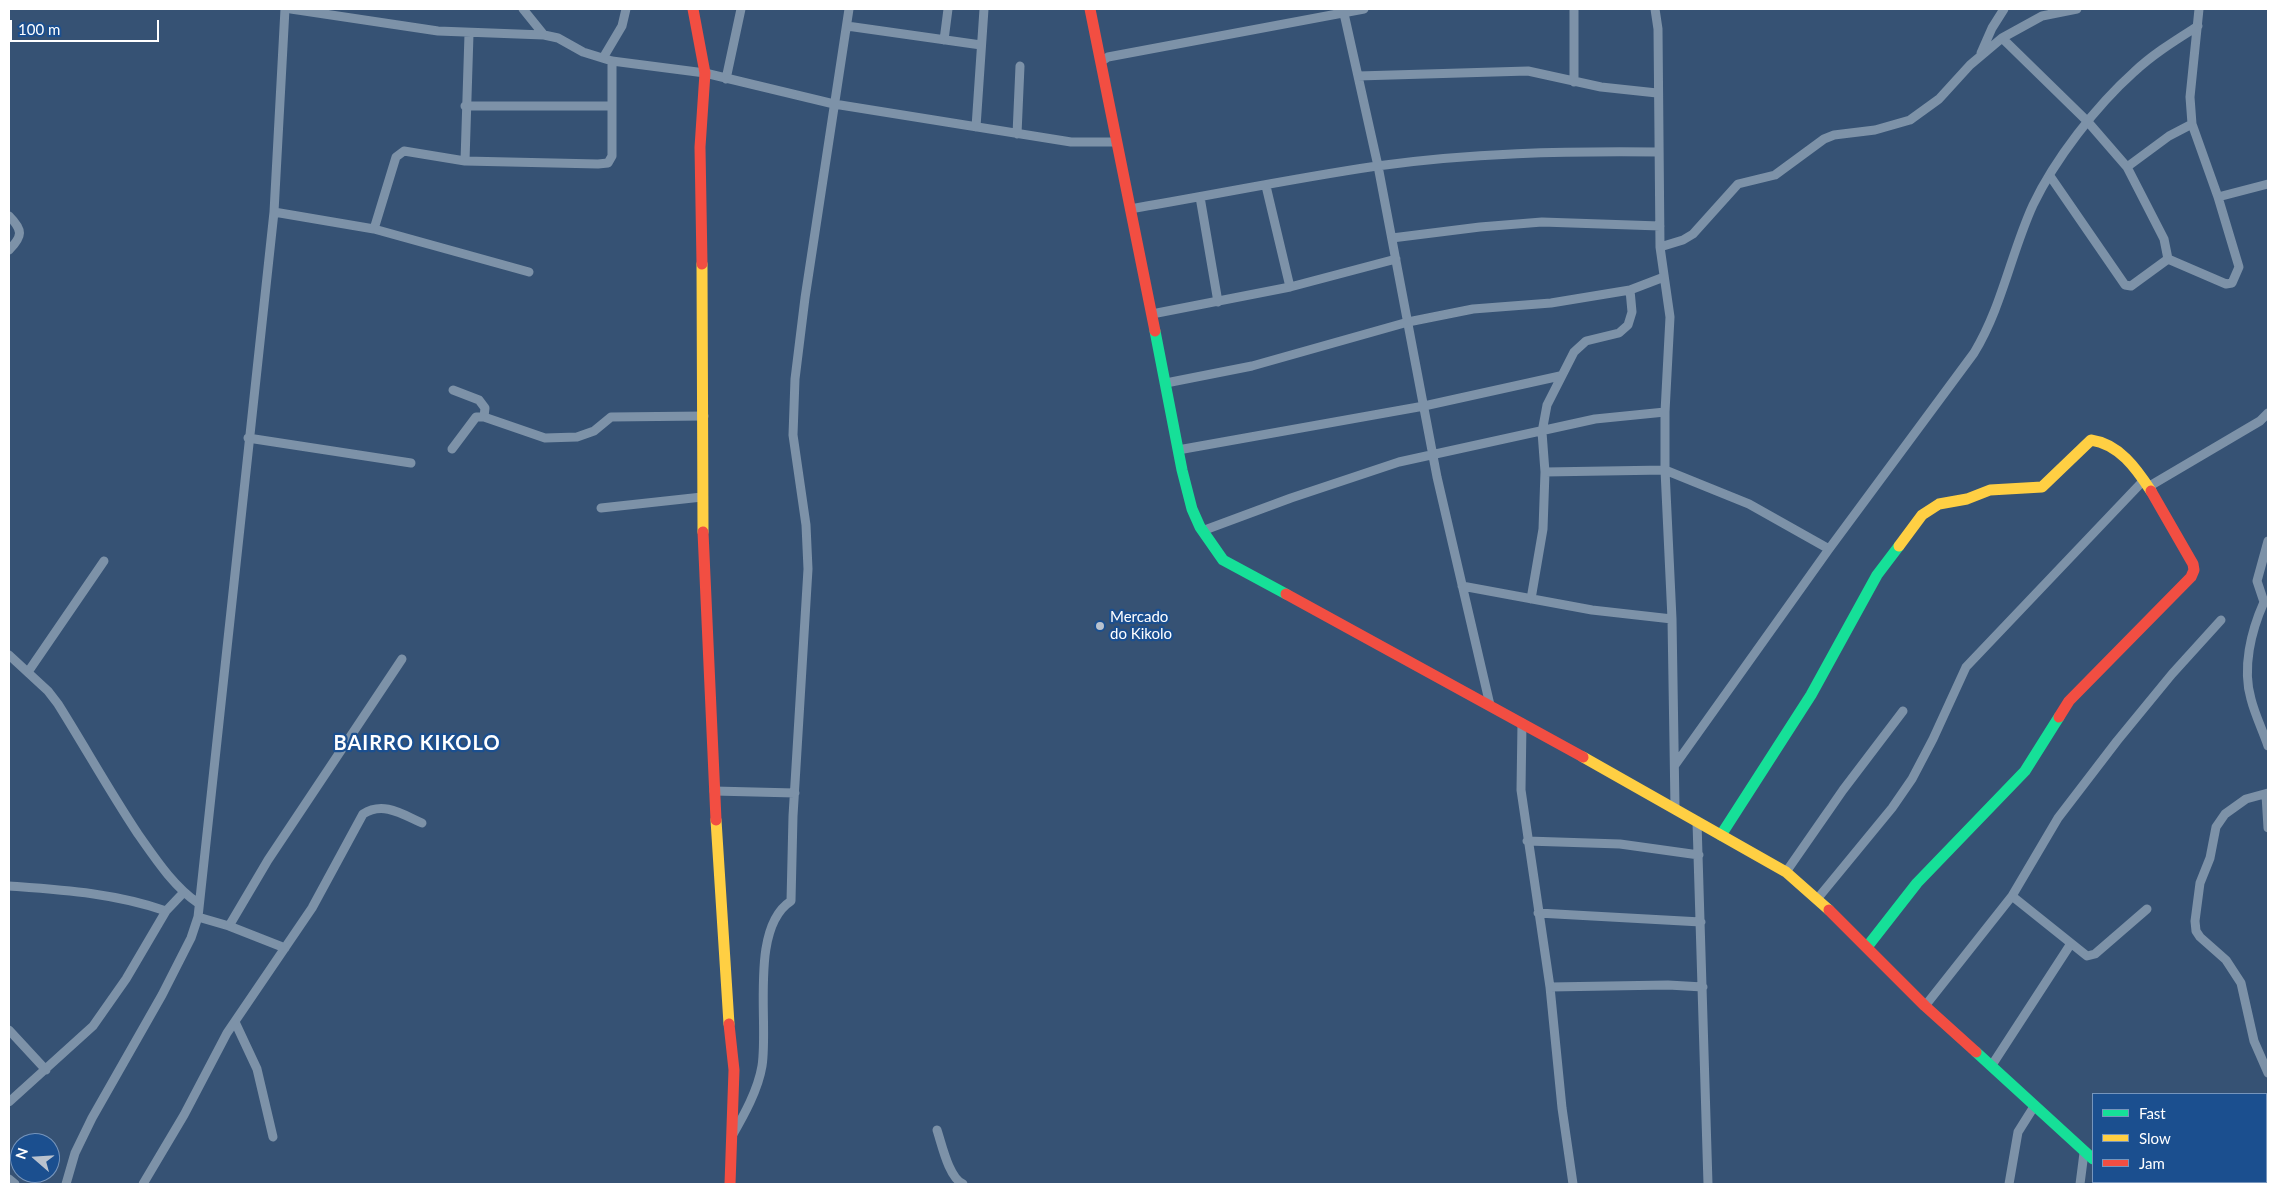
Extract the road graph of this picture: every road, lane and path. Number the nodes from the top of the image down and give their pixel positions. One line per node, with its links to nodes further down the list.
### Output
1 (285, 9): 53 (street)
2 (290, 9): 20 (street)
3 (523, 9): 21 (street)
4 (626, 9): 26 (street)
5 (693, 9): 30 (street)
6 (741, 9): 32 (street)
7 (849, 9): 18 (street)
8 (948, 9): 23 (street)
9 (984, 9): 24 (street)
10 (1090, 9): 28 (street)
11 (1364, 9): 17 (street)
12 (1574, 9): 33 (street)
13 (1655, 9): 34 (street)
14 (2004, 9): 25 (street)
15 (2077, 9): 22 (street)
16 (2199, 9): 19 (street)
17 (1344, 10): 28 (street); 31 (street)
18 (847, 26): 23 (street); 35 (street)
19 (2198, 26): 38 (street); 39 (street)
20 (469, 34): 21 (street); 36 (street)
21 (544, 35): 26 (street)
22 (2002, 38): 25 (street); 38 (street)
23 (944, 40): 24 (street)
24 (981, 45): 40 (street)
25 (1980, 56): 58 (street)
26 (603, 58): 27 (street)
27 (612, 61): 30 (street); 37 (street)
28 (1102, 62): 42 (street)
29 (1020, 66): 41 (street)
30 (705, 73): 32 (street); 75 (street)
31 (1358, 76): 33 (street); 45 (street)
32 (726, 79): 35 (street)
33 (1574, 82): 34 (street)
34 (1657, 93): 43 (street)
35 (834, 104): 40 (street); 105 (street)
36 (465, 106): 37 (street); 44 (street)
37 (610, 106): 44 (street)
38 (2088, 122): 46 (street); 47 (street)
39 (2192, 124): 46 (street); 51 (street)
40 (976, 127): 41 (street)
41 (1017, 134): 42 (street)
42 (1114, 142): 52 (street)
43 (1658, 152): 45 (street); 55 (street)
44 (465, 161): 56 (street)
45 (1378, 166): 49 (street); 57 (street)
46 (2127, 167): 61 (street)
47 (2050, 176): 61 (street); 90 (street)
48 (2268, 184): 51 (street)
49 (1266, 186): 50 (street); 64 (street)
50 (1200, 197): 52 (street); 66 (street)
51 (2218, 198): 61 (street)
52 (1130, 209): 67 (street)
53 (274, 212): 56 (street); 78 (street)
54 (9, 216): 59 (street)
55 (1660, 226): 57 (street); 58 (street)
56 (374, 229): 62 (street)
57 (1392, 238): 60 (street)
58 (1660, 247): 63 (street)
59 (9, 250)
60 (1396, 259): 64 (street); 68 (street)
61 (2168, 259)
62 (529, 272)
63 (1664, 277): 65 (street); 73 (street)
64 (1290, 287): 66 (street)
65 (1630, 290): 68 (street); 69 (street)
66 (1218, 302): 67 (street)
67 (1152, 314): 70 (street)
68 (1408, 322): 70 (street); 72 (street)
69 (1560, 376): 72 (street); 77 (street)
70 (1166, 383): 80 (street)
71 (454, 390): 76 (street)
72 (1424, 406): 80 (street); 81 (street)
73 (1665, 412): 77 (street); 83 (street)
74 (2268, 413): 85 (street)
75 (704, 416): 76 (street); 86 (street)
76 (484, 417): 79 (street)
77 (1542, 432): 81 (street); 84 (street)
78 (248, 438): 82 (street); 119 (street)
79 (452, 448)
80 (1178, 450): 88 (street)
81 (1433, 456): 88 (street); 92 (street)
82 (411, 463)
83 (1666, 470): 84 (street); 90 (street); 94 (street)
84 (1545, 472): 93 (street)
85 (2146, 484): 111 (street); 118 (street); 127 (street)
86 (702, 497): 87 (street); 104 (street)
87 (600, 508)
88 (1202, 531): 99 (street)
89 (2268, 541): 102 (street)
90 (1829, 549): 103 (street)
91 (104, 561): 98 (street)
92 (1462, 586): 93 (street); 99 (street)
93 (1531, 599): 94 (street)
94 (1672, 619): 103 (street)
95 (2221, 620): 117 (street)
96 (9, 655): 98 (street)
97 (402, 659): 125 (street)
98 (28, 672): 116 (street)
99 (1490, 705): 101 (street)
100 (1903, 711): 114 (street)
101 (1522, 723): 107 (street); 112 (street)
102 (2268, 746)
103 (1675, 765): 107 (street)
104 (714, 791): 105 (street); 141 (street)
105 (795, 793): 141 (street)
106 (2267, 794): 110 (street); 134 (street)
107 (1675, 807): 108 (street)
108 (1697, 822): 111 (street); 113 (street)
109 (422, 823): 128 (street)
110 (2268, 828)
111 (1721, 835): 114 (street)
112 (1527, 841): 113 (street); 122 (street)
113 (1699, 855): 124 (street)
114 (1786, 872): 118 (street)
115 (9, 886): 121 (street)
116 (184, 892): 119 (street); 121 (street)
117 (2012, 896): 126 (street); 131 (street)
118 (1818, 898): 127 (street)
119 (198, 903): 123 (street)
120 (2146, 910): 126 (street)
121 (166, 911): 136 (street)
122 (1538, 913): 124 (street); 129 (street)
123 (198, 917): 125 (street); 146 (street)
124 (1701, 922): 130 (street)
125 (229, 926): 128 (street)
126 (2070, 945): 135 (street)
127 (1867, 947): 131 (street)
128 (285, 948): 132 (street)
129 (1550, 987): 130 (street); 150 (street)
130 (1703, 987): 151 (street)
131 (1925, 1006): 135 (street)
132 (235, 1022): 142 (street); 147 (street)
133 (9, 1030): 136 (street)
134 (2264, 1053): 137 (street)
135 (1992, 1065): 139 (street)
136 (46, 1070): 138 (street)
137 (2268, 1073)
138 (9, 1102)
139 (2035, 1104): 143 (street); 152 (street)
140 (937, 1130): 149 (street)
141 (732, 1136): 148 (street)
142 (273, 1137)
143 (2089, 1156): 153 (street)
144 (9, 1179): 145 (street)
145 (15, 1184)
146 (66, 1184)
147 (143, 1184)
148 (730, 1184)
149 (963, 1184)
150 (1573, 1184)
151 (1708, 1184)
152 (2009, 1184)
153 (2080, 1184)

